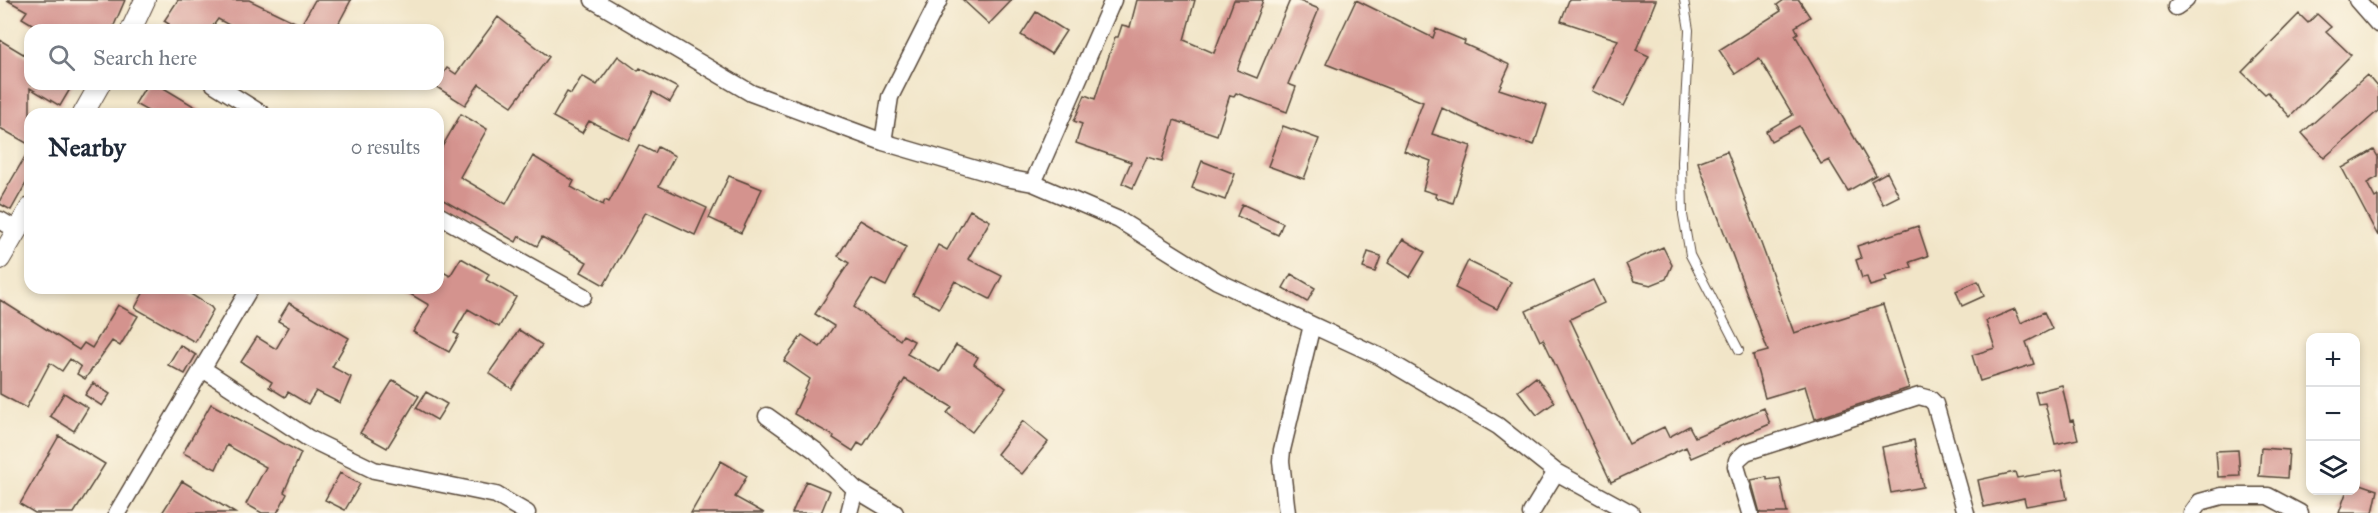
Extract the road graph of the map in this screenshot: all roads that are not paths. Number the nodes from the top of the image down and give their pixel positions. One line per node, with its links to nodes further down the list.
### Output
1 (145, 0): 7 (street)
2 (592, 0): 13 (street)
3 (939, 0): 13 (street)
4 (1113, 0): 14 (street)
5 (1684, 0): 23 (lane)
6 (2356, 0): 8 (street)
7 (134, 24)
8 (2378, 24)
9 (97, 90): 11 (street)
10 (224, 90): 12 (street)
11 (86, 108)
12 (252, 108)
13 (883, 142): 14 (street)
14 (1033, 183): 22 (street)
15 (444, 218): 21 (street)
16 (24, 219): 18 (street)
17 (0, 220): 18 (street)
18 (18, 230): 19 (street)
19 (0, 259)
20 (247, 294): 24 (street)
21 (583, 296)
22 (1312, 325): 26 (street); 32 (street)
23 (1739, 350)
24 (203, 369): 28 (street); 29 (street)
25 (767, 416): 27 (street)
26 (1556, 471): 33 (street); 34 (street)
27 (855, 489): 30 (street); 31 (street)
28 (117, 513)
29 (527, 513)
30 (849, 513)
31 (895, 513)
32 (1287, 513)
33 (1531, 513)
34 (1631, 513)
35 (1750, 513): 36 (street)
36 (1966, 513)
37 (2192, 513): 38 (street)
38 (2300, 513)

